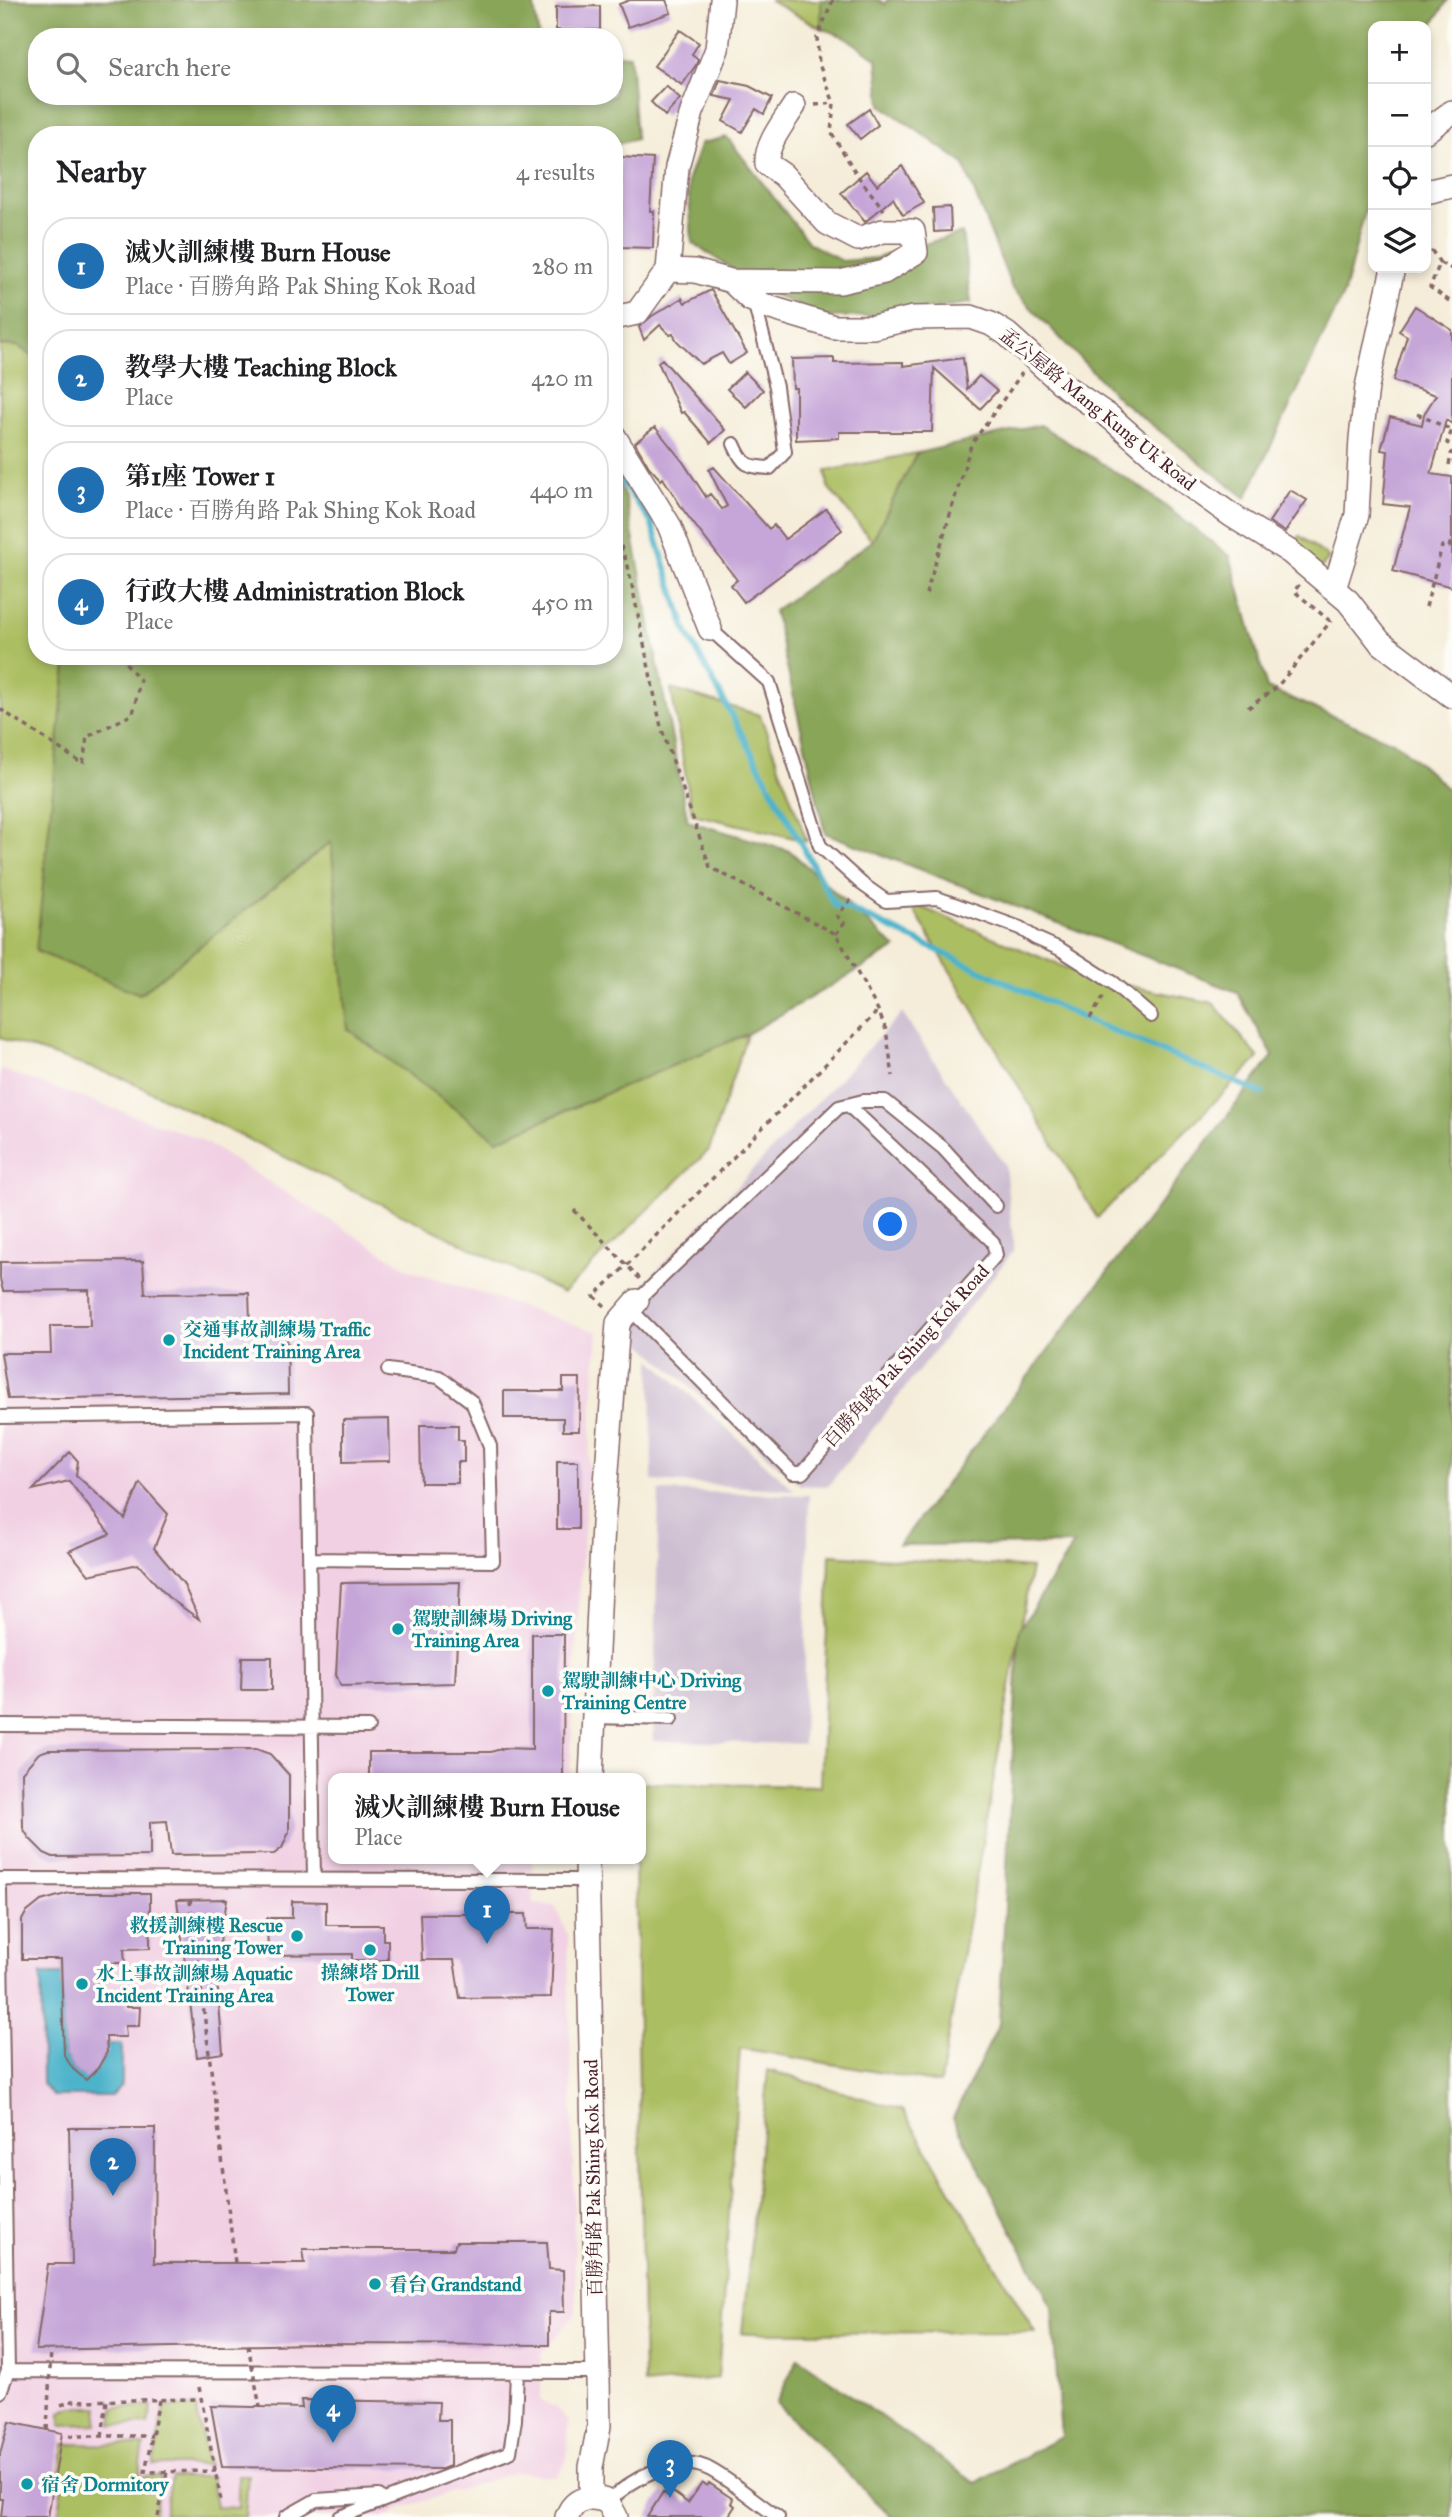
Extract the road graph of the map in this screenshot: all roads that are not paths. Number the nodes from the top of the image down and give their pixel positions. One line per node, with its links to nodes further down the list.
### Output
1 (734, 0): 2 (street)
2 (721, 11): 10 (street)
3 (794, 106): 12 (street)
4 (1452, 112): 5 (street)
5 (1431, 127)
6 (1452, 186): 7 (street)
7 (1431, 191)
8 (1431, 193): 9 (lane)
9 (1452, 196)
10 (668, 270): 12 (street, 孟公屋路 Mang Kung Uk Road); 14 (street)
11 (1392, 273): 17 (street)
12 (731, 281): 13 (street, 孟公屋路 Mang Kung Uk Road)
13 (754, 301): 15 (lane); 17 (street, 孟公屋路 Mang Kung Uk Road)
14 (623, 316)
15 (734, 444)
16 (623, 451): 18 (street)
17 (1334, 589): 19 (street, 孟公屋路 Mang Kung Uk Road)
18 (709, 629): 20 (lane)
19 (1452, 696)
20 (1151, 1016)
21 (848, 1105): 22 (lane); 23 (lane); 23 (lane, 百勝角路 Pak Shing Kok Road)
22 (996, 1206)
23 (629, 1310): 27 (street)
24 (388, 1370): 26 (lane)
25 (0, 1417): 26 (lane)
26 (309, 1559): 30 (lane)
27 (593, 1717): 28 (lane); 32 (street)
28 (671, 1718)
29 (0, 1725): 30 (lane)
30 (312, 1725): 31 (lane); 35 (lane)
31 (368, 1727)
32 (591, 1773)
33 (587, 1869): 35 (lane); 39 (street, 百勝角路 Pak Shing Kok Road)
34 (0, 1879): 35 (lane)
35 (314, 1879)
36 (0, 1889): 37 (lane)
37 (8, 2371): 38 (lane); 40 (lane)
38 (517, 2372): 39 (lane); 41 (lane)
39 (598, 2372): 42 (street, 百勝角路 Pak Shing Kok Road)
40 (0, 2392)
41 (393, 2495): 43 (lane); 44 (lane)
42 (605, 2505): 45 (street); 46 (lane)
43 (286, 2517)
44 (340, 2517)
45 (567, 2517)
46 (778, 2517)

